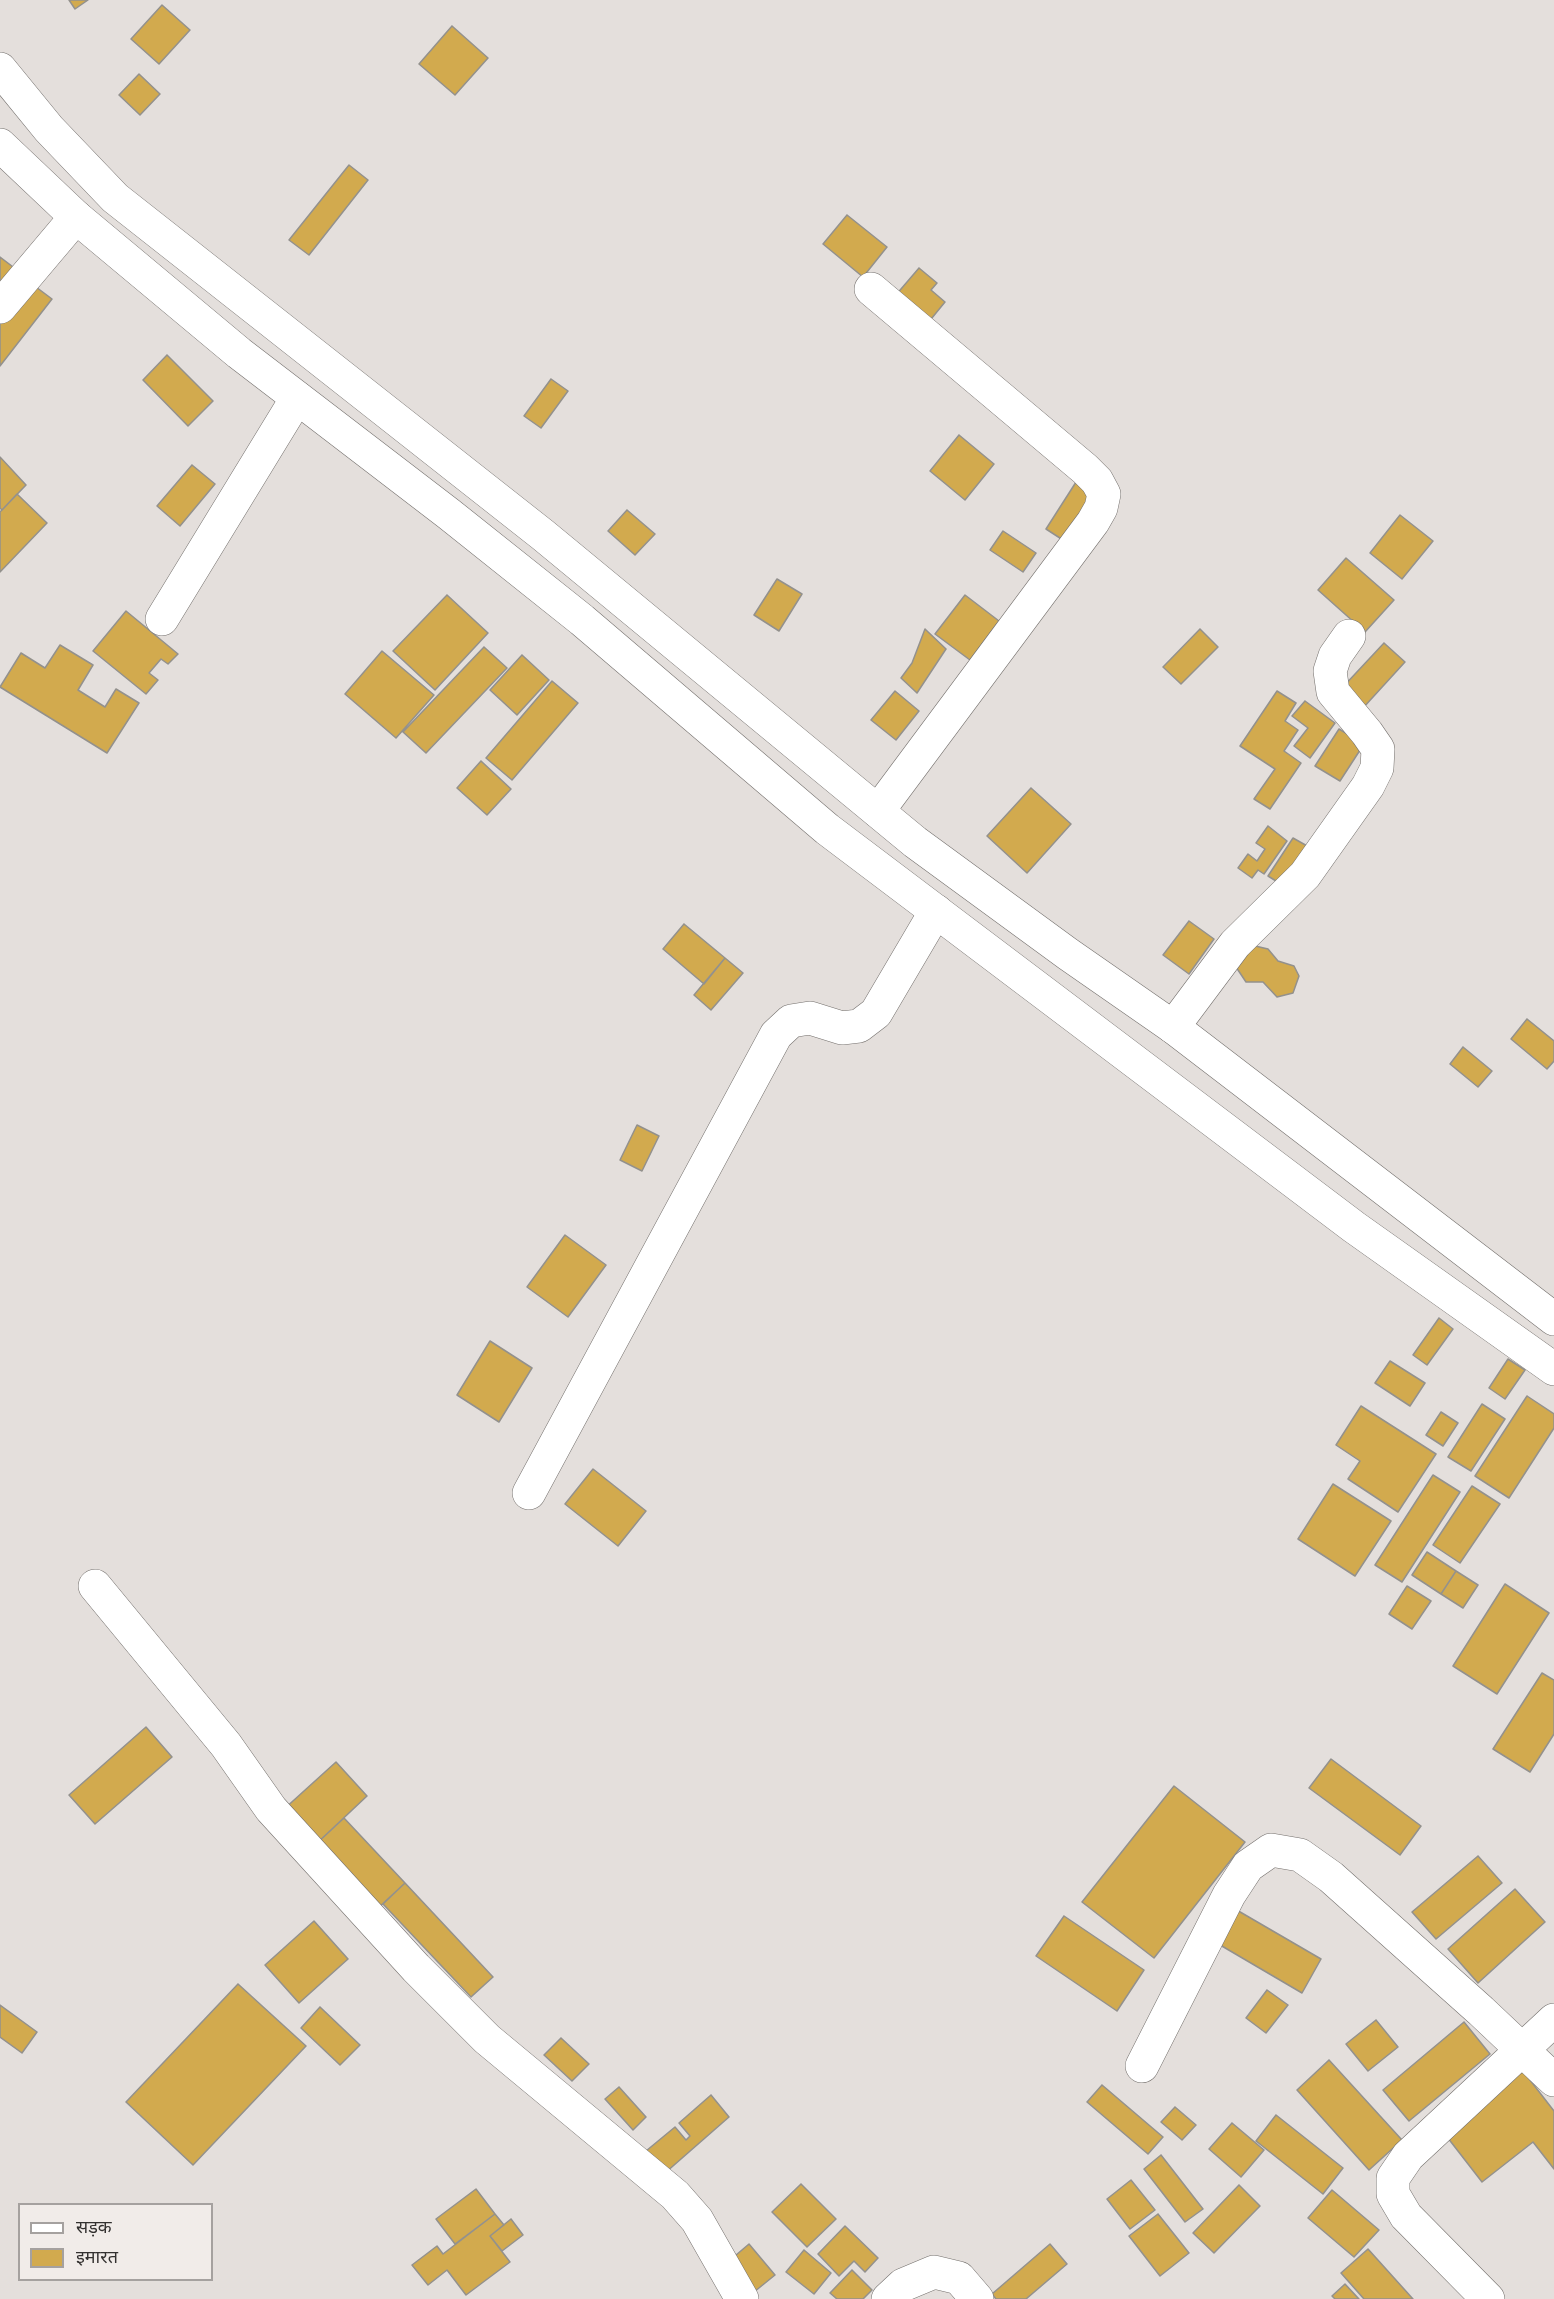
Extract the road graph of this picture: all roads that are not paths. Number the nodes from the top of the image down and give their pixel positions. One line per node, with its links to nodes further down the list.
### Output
1 (0, 69): 9 (street)
2 (0, 145): 3 (street)
3 (75, 217): 5 (street); 6 (street)
4 (872, 289): 9 (street)
5 (0, 307)
6 (297, 398): 7 (street); 10 (street)
7 (162, 619)
8 (1349, 636): 11 (street)
9 (878, 811): 11 (street)
10 (936, 911): 13 (street); 14 (street)
11 (1173, 1028): 12 (street)
12 (1554, 1319)
13 (1554, 1370)
14 (529, 1493)
15 (95, 1586): 20 (street)
16 (1554, 2020): 17 (street)
17 (1522, 2050): 18 (street); 19 (street); 23 (street)
18 (1142, 2066)
19 (1554, 2080)
20 (742, 2299)
21 (888, 2299): 22 (street)
22 (977, 2299)
23 (1488, 2299)

